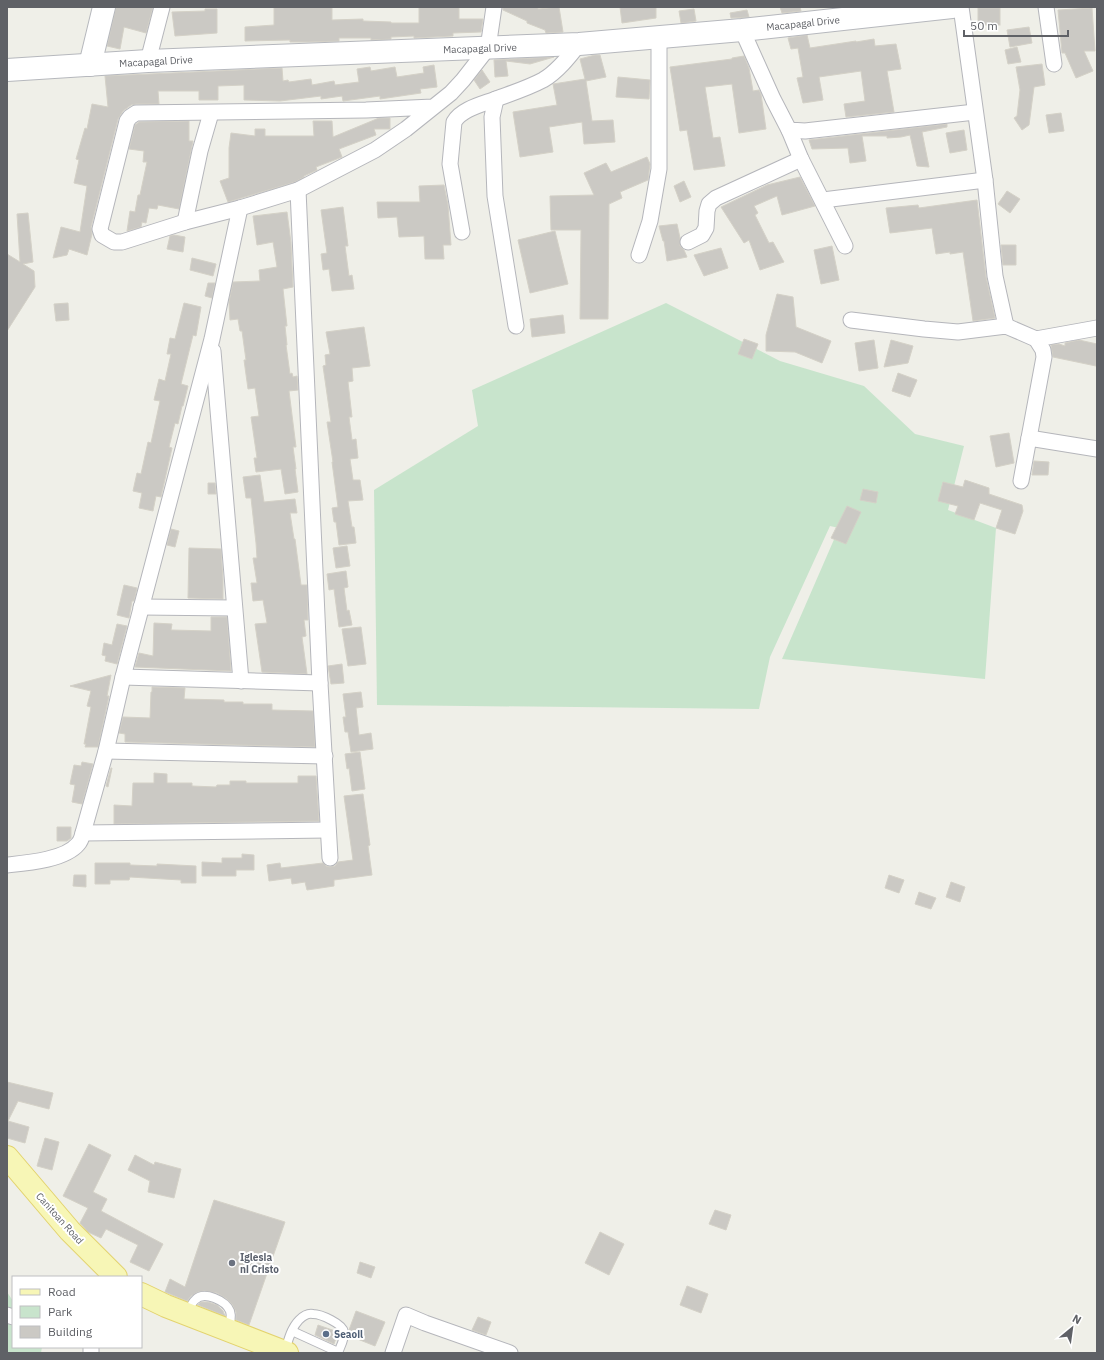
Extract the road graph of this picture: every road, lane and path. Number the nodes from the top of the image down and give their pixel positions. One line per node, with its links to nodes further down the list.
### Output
1 (104, 7): 14 (main road)
2 (162, 7): 3 (street); 12 (street)
3 (171, 7)
4 (494, 7): 11 (street)
5 (952, 7): 8 (main road, Macapagal Drive)
6 (962, 7): 18 (street)
7 (1046, 7): 13 (street)
8 (742, 30): 9 (main road, Macapagal Drive); 20 (street)
9 (659, 37): 10 (main road, Macapagal Drive); 30 (street)
10 (578, 44): 11 (main road, Macapagal Drive); 16 (street)
11 (488, 48): 12 (main road, Macapagal Drive); 17 (street)
12 (148, 61): 14 (main road, Macapagal Drive)
13 (1054, 64)
14 (90, 65): 15 (main road, Macapagal Drive)
15 (7, 70)
16 (496, 98): 27 (street); 32 (street)
17 (433, 107): 19 (street); 23 (street)
18 (975, 112): 20 (street); 22 (street)
19 (211, 113): 26 (street); 26 (street)
20 (789, 130): 21 (street)
21 (801, 158): 24 (street); 28 (street)
22 (985, 180): 24 (street); 33 (street)
23 (298, 190): 25 (street); 44 (street)
24 (822, 200): 29 (street)
25 (240, 208): 26 (street); 35 (street)
26 (185, 222)
27 (462, 232)
28 (688, 242)
29 (845, 246)
30 (640, 255)
31 (850, 320): 33 (street)
32 (516, 326)
33 (1006, 326): 36 (street)
34 (1097, 328): 36 (street)
35 (212, 339): 40 (street); 41 (street)
36 (1036, 339): 37 (street)
37 (1029, 438): 38 (street); 39 (street)
38 (1097, 450)
39 (1021, 482)
40 (141, 607): 41 (street); 42 (street)
41 (234, 608): 43 (street)
42 (122, 677): 43 (street); 45 (street)
43 (240, 681): 44 (street)
44 (320, 683): 46 (street)
45 (106, 751): 46 (street); 48 (street)
46 (325, 756): 47 (street)
47 (328, 830): 48 (street); 49 (street)
48 (83, 833): 50 (street)
49 (330, 858)
50 (7, 865)
51 (7, 1157): 52 (main road, Canitoan Road)
52 (115, 1276)
53 (142, 1294): 55 (main road)
54 (292, 1332): 55 (lane); 56 (lane); 56 (lane)
55 (286, 1353)
56 (338, 1353)
57 (393, 1353): 58 (street)
58 (510, 1353)

